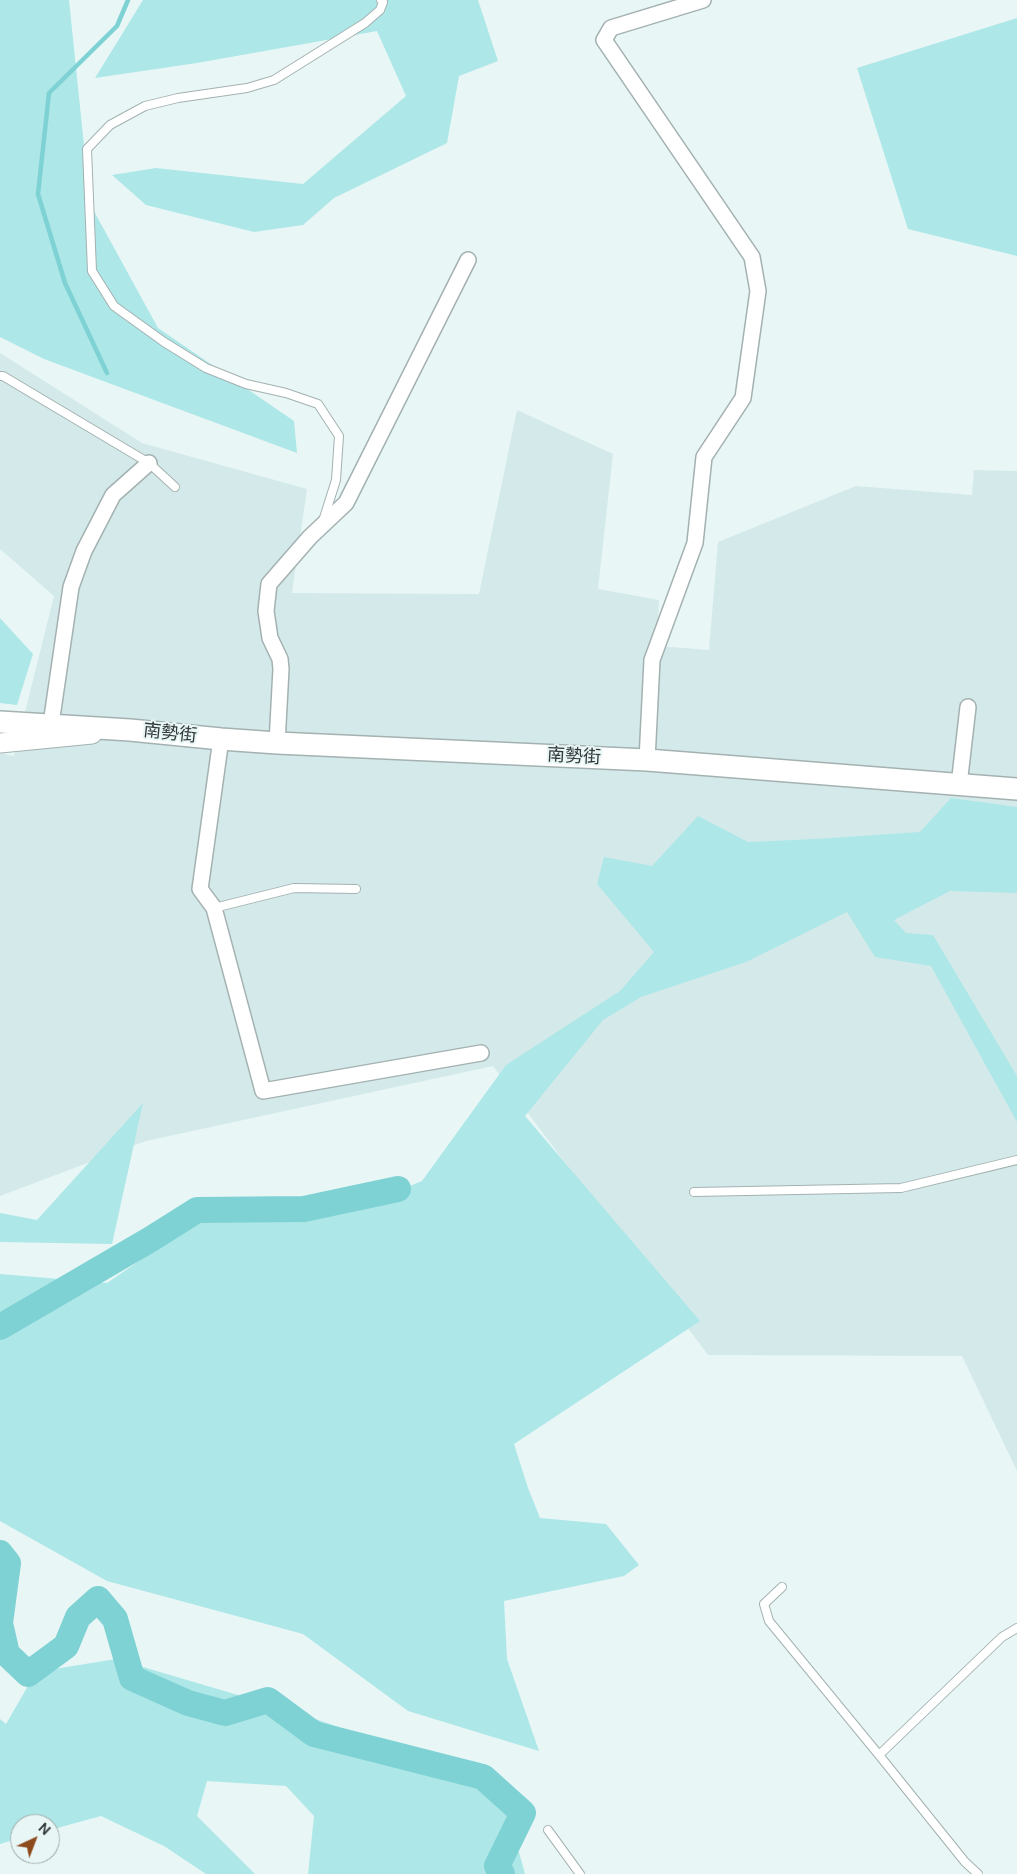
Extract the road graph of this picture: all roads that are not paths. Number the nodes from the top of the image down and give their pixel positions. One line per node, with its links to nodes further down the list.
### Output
1 (381, 0): 7 (lane)
2 (703, 0): 14 (street)
3 (468, 260): 7 (street)
4 (0, 376): 5 (lane)
5 (149, 463): 6 (lane); 10 (street)
6 (175, 487)
7 (322, 525): 13 (street)
8 (968, 707): 15 (street)
9 (0, 722): 10 (main road, 南勢街)
10 (48, 732): 11 (main road, 南勢街); 12 (street)
11 (221, 739): 13 (main road, 南勢街); 18 (street)
12 (0, 743)
13 (277, 743): 14 (main road, 南勢街)
14 (647, 760): 15 (main road, 南勢街)
15 (960, 785): 16 (main road, 南勢街)
16 (1017, 789)
17 (356, 888): 18 (lane)
18 (214, 908): 19 (street)
19 (481, 1053)
20 (1017, 1160): 21 (lane)
21 (694, 1192)
22 (782, 1587): 24 (lane)
23 (1017, 1628): 24 (lane)
24 (879, 1755): 27 (lane)
25 (548, 1830): 26 (lane)
26 (580, 1874)
27 (978, 1874)

